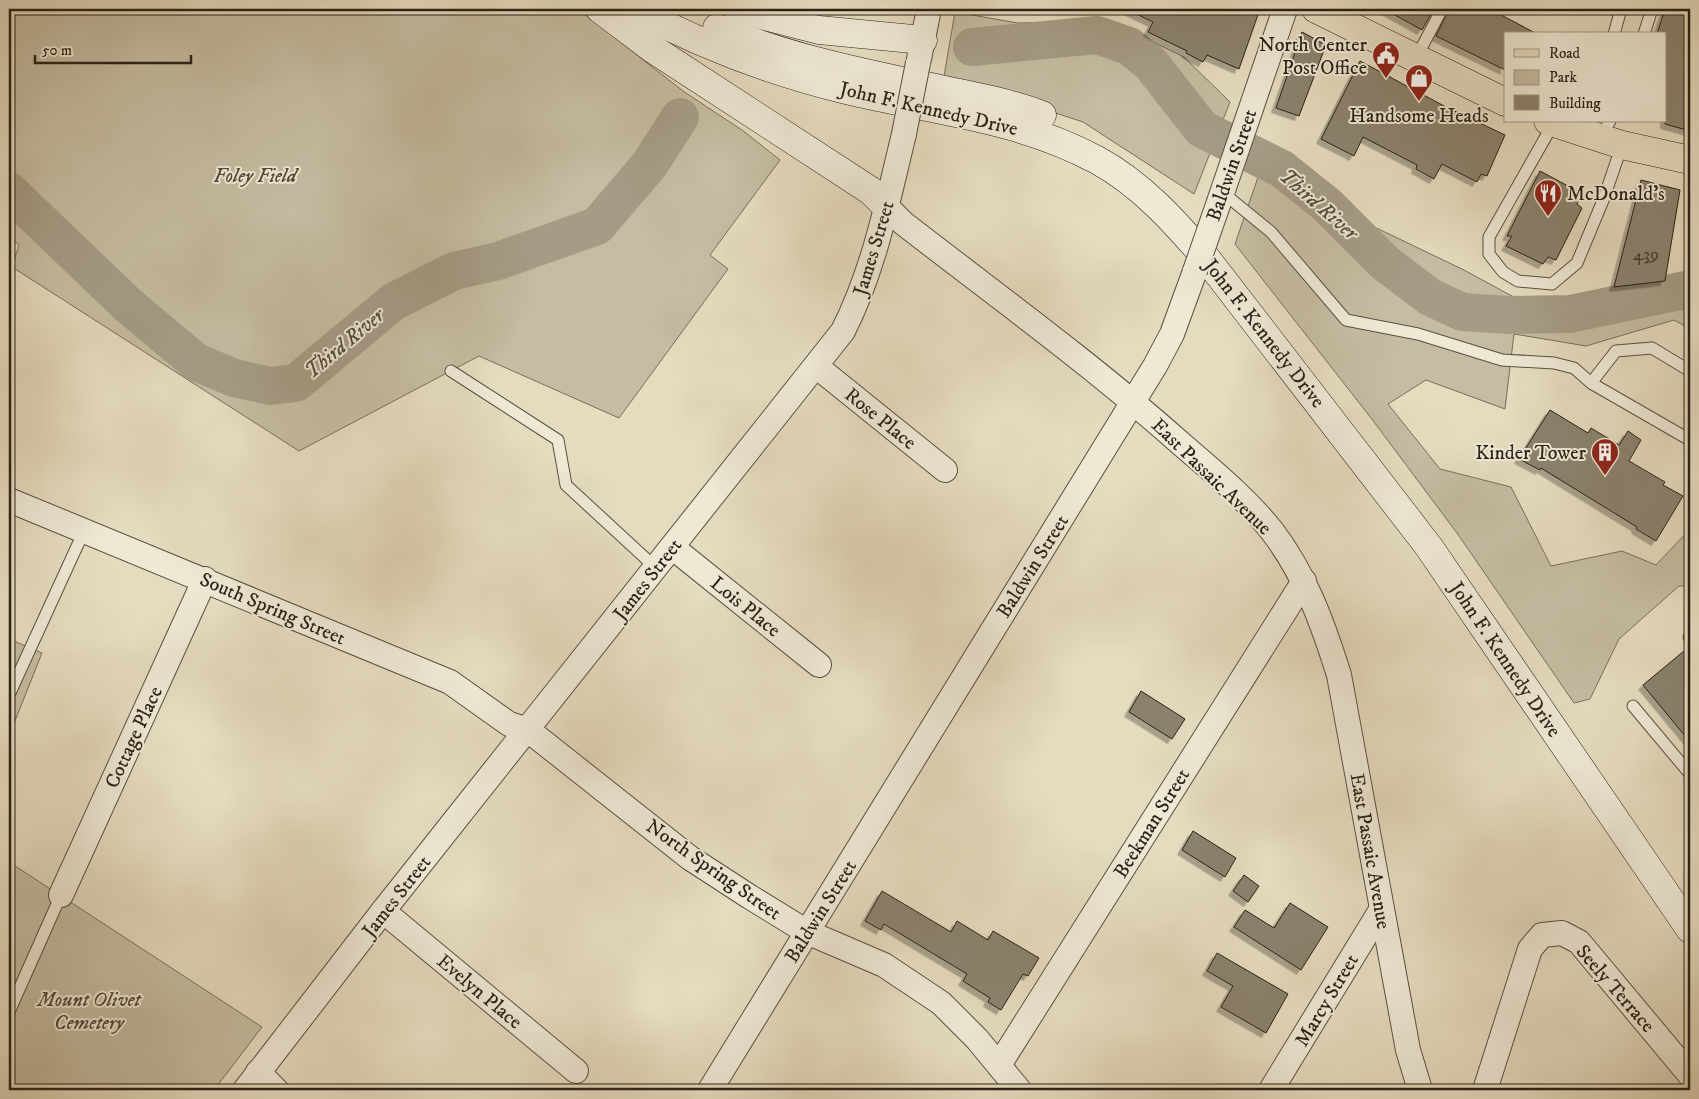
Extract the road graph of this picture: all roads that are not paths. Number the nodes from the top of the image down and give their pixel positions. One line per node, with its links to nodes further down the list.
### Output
1 (600, 9): 20 (main road)
2 (634, 9): 43 (main road, John F. Kennedy Drive)
3 (673, 9): 40 (main road, John F. Kennedy Drive)
4 (737, 9): 13 (main road)
5 (929, 9): 13 (street, James Street)
6 (1285, 9): 19 (street, Baldwin Street)
7 (1316, 9): 14 (main road)
8 (1442, 9): 14 (lane)
9 (1652, 9): 12 (lane)
10 (1617, 10): 11 (lane)
11 (1614, 32)
12 (1645, 32)
13 (921, 51): 20 (street, James Street, bridge)
14 (1416, 58): 15 (main road)
15 (1504, 102)
16 (1550, 123): 17 (main road); 17 (lane)
17 (1607, 132): 18 (main road)
18 (1690, 160)
19 (1223, 188): 24 (lane); 25 (street, Baldwin Street, bridge)
20 (886, 206): 21 (street, James Street); 25 (street, East Passaic Avenue)
21 (816, 366): 27 (street, Rose Place); 30 (street, James Street)
22 (451, 371): 31 (lane)
23 (1690, 371): 24 (lane)
24 (1591, 383): 26 (lane)
25 (1133, 402): 33 (street, East Passaic Avenue); 44 (street, Baldwin Street)
26 (1690, 440)
27 (945, 470)
28 (9, 500): 29 (street, South Spring Street)
29 (84, 531): 32 (street, South Spring Street); 35 (lane)
30 (672, 547): 31 (street, James Street); 34 (street, Lois Place)
31 (656, 568): 37 (street, James Street)
32 (205, 579): 37 (street, South Spring Street); 39 (street, Cottage Place)
33 (1304, 581): 41 (street, East Passaic Avenue); 46 (street, Beekman Street)
34 (820, 665)
35 (9, 695)
36 (1633, 706): 38 (lane)
37 (528, 730): 42 (street, James Street); 44 (street, North Spring Street)
38 (1690, 774)
39 (61, 895): 45 (lane)
40 (1690, 896)
41 (1381, 910): 53 (street, Marcy Street); 54 (street, East Passaic Avenue)
42 (383, 911): 47 (street, Evelyn Place); 49 (street, James Street)
43 (1690, 929)
44 (808, 932): 46 (street, North Spring Street); 51 (street, Baldwin Street)
45 (9, 1012)
46 (999, 1065): 52 (street, North Spring Street)
47 (576, 1071)
48 (1690, 1075): 55 (street, Seely Terrace)
49 (252, 1081): 50 (street)
50 (276, 1090)
51 (710, 1090)
52 (1019, 1090)
53 (1271, 1090)
54 (1420, 1090)
55 (1484, 1090)

